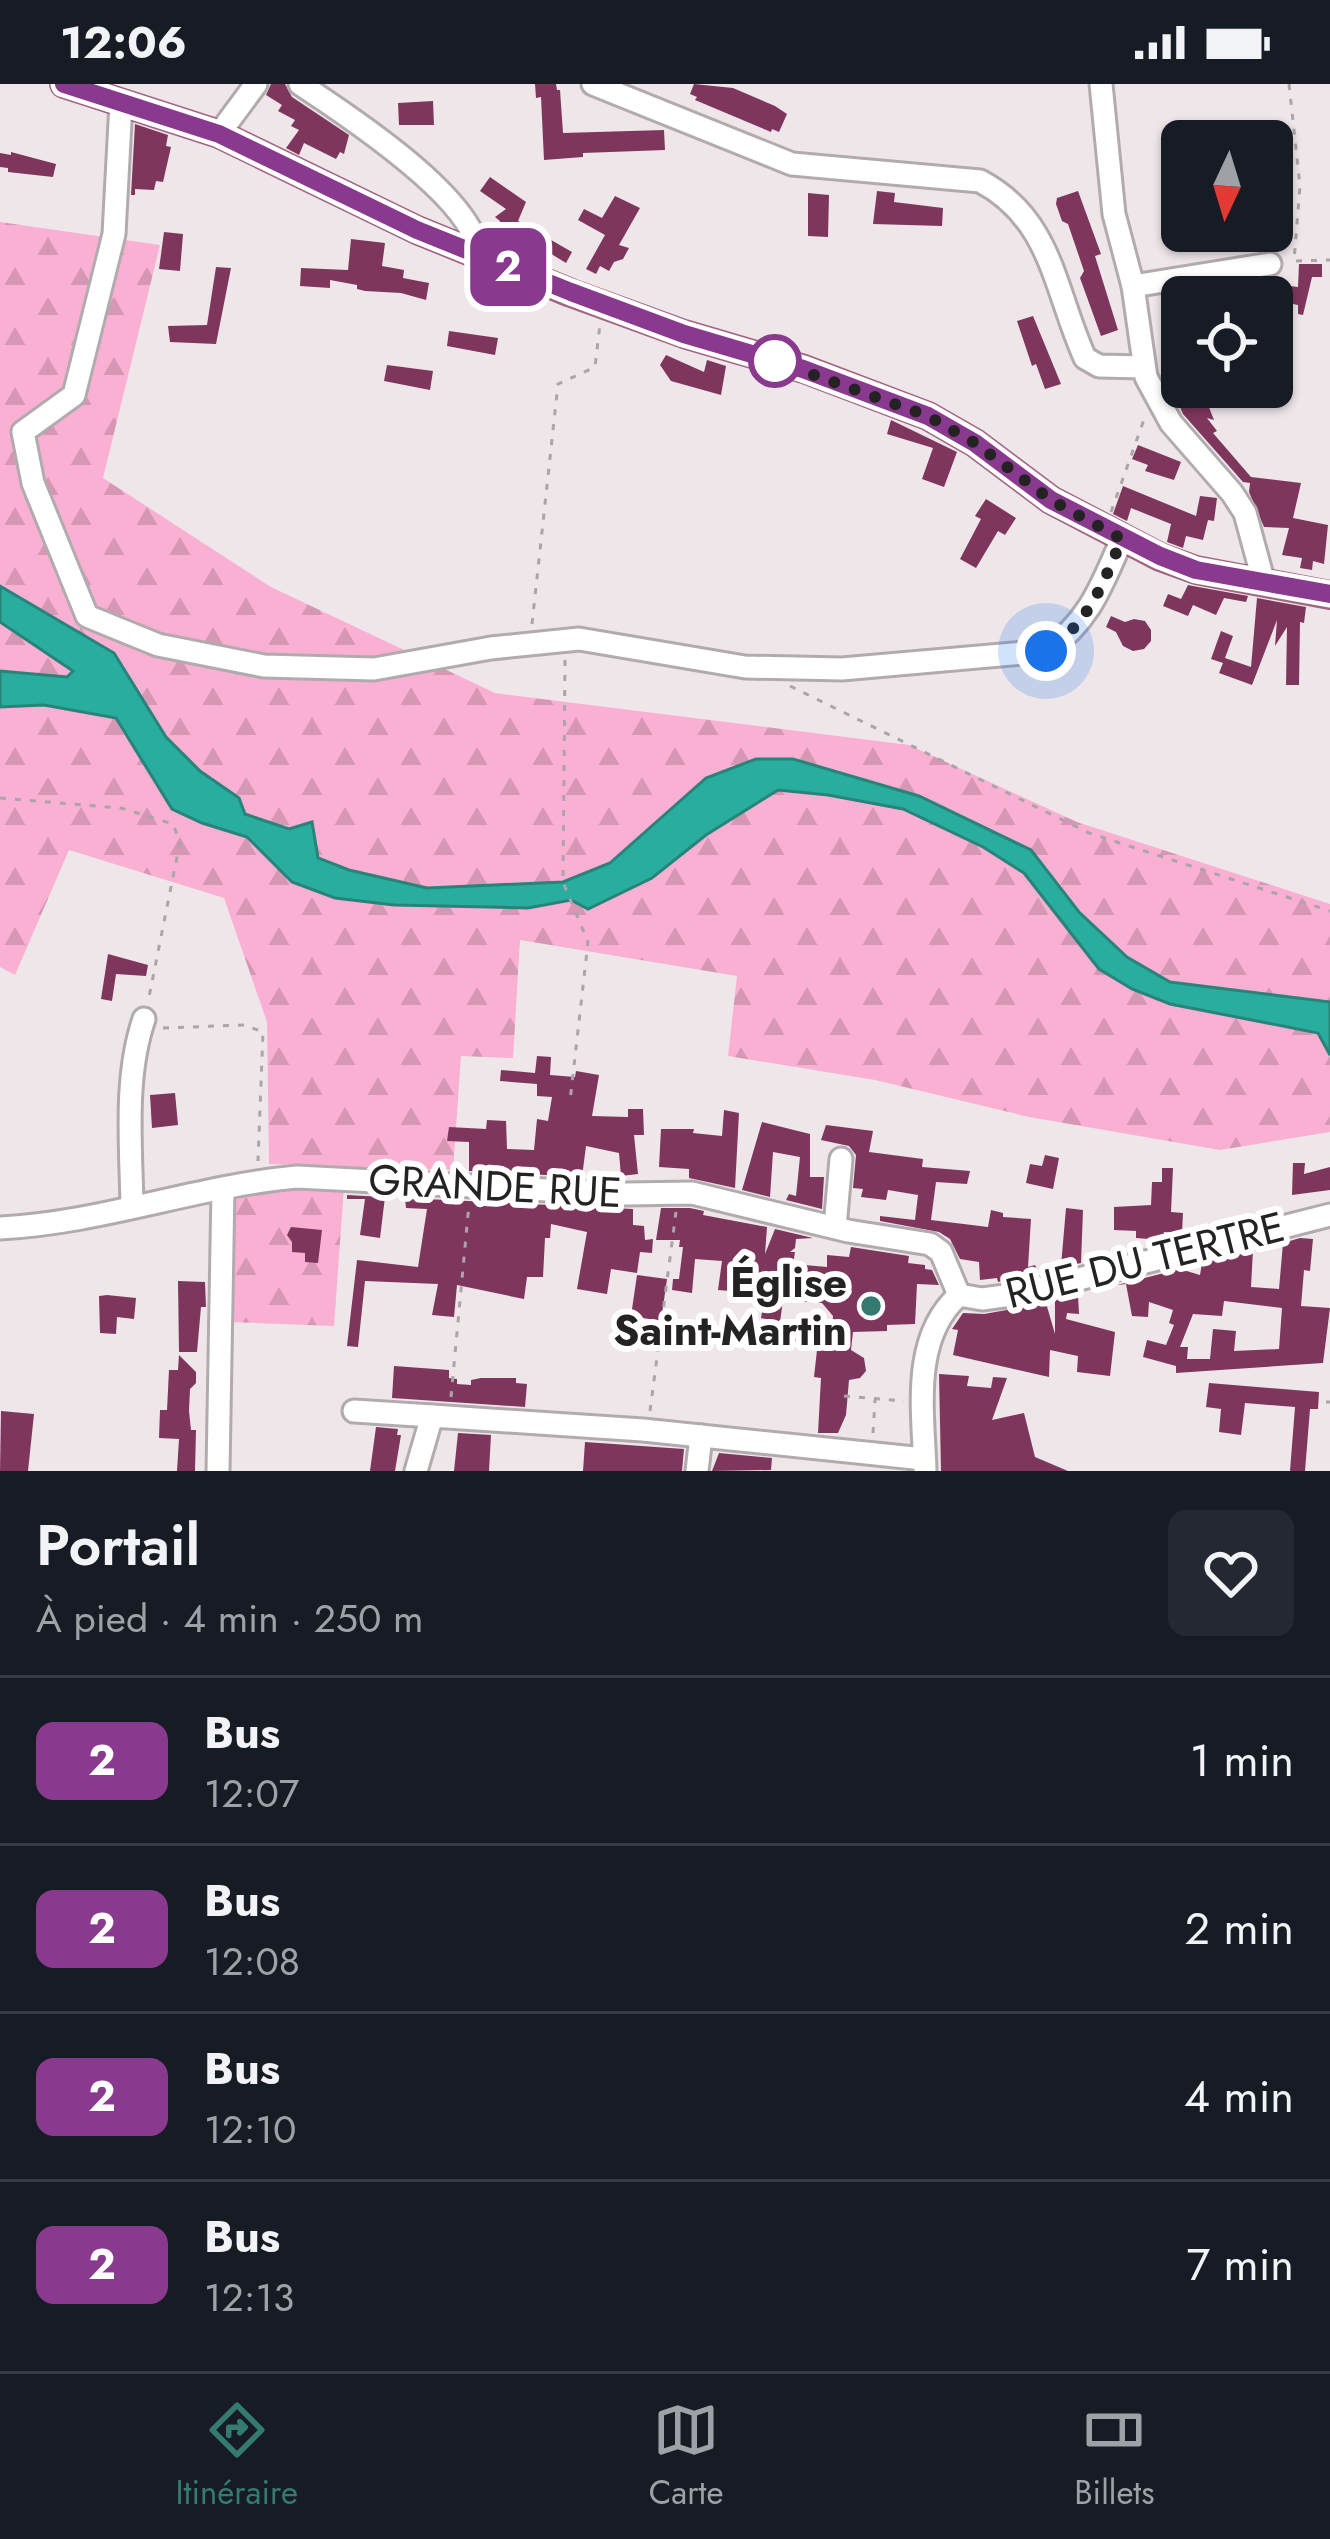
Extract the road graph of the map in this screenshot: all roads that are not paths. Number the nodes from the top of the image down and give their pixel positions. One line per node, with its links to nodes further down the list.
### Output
1 (64, 84): 6 (main road)
2 (256, 84): 7 (street)
3 (300, 84): 8 (street)
4 (593, 84): 11 (street)
5 (1101, 84): 10 (street)
6 (121, 103): 7 (main road); 12 (street)
7 (219, 134): 8 (main road)
8 (478, 255): 12 (main road)
9 (1270, 264): 10 (street)
10 (1133, 286): 11 (street)
11 (1144, 367): 13 (street)
12 (1113, 535): 13 (main road)
13 (1264, 584): 14 (main road)
14 (1330, 595)
15 (144, 1019): 18 (street)
16 (842, 1159): 21 (street)
17 (223, 1188): 18 (street, GRANDE RUE); 21 (street, GRANDE RUE); 27 (street)
18 (132, 1207): 20 (street, GRANDE RUE)
19 (1330, 1215): 22 (street, RUE DU TERTRE)
20 (0, 1228)
21 (835, 1228): 22 (street, GRANDE RUE)
22 (958, 1295): 26 (street)
23 (354, 1411): 24 (street)
24 (441, 1417): 25 (street); 28 (street)
25 (700, 1436): 26 (street); 29 (street)
26 (924, 1465)
27 (218, 1471)
28 (416, 1471)
29 (697, 1471)

